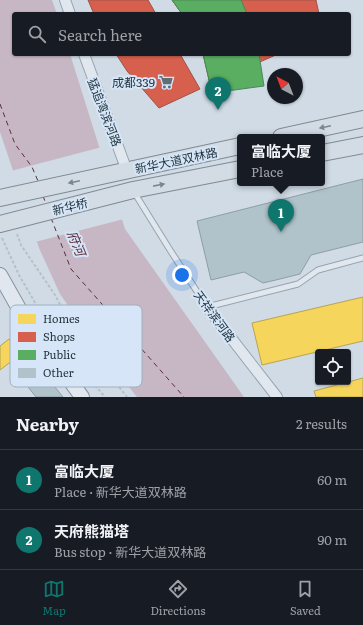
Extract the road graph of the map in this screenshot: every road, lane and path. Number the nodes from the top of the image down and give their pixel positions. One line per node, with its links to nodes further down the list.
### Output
1 (65, 0): 2 (street)
2 (69, 12)
3 (85, 56): 10 (street, 猛追湾滨河路)
4 (363, 119): 5 (main road, one-way to 5)
5 (295, 134)
6 (363, 145): 8 (main road)
7 (237, 147): 10 (main road, 新华大道双林路)
8 (325, 152)
9 (237, 170): 11 (main road, 新华大道双林路, one-way to 9)
10 (120, 172): 12 (main road, 新华桥, one-way to 12)
11 (127, 192): 13 (main road, 新华桥); 20 (lane, 天祥滨河路)
12 (6, 197)
13 (10, 220): 19 (path)
14 (0, 232): 18 (path)
15 (363, 258): 20 (lane)
16 (0, 275): 17 (street)
17 (17, 305)
18 (36, 305)
19 (60, 305)
20 (207, 307): 27 (street, 天祥滨河路)
21 (75, 387): 24 (street)
22 (96, 387): 25 (path)
23 (119, 387): 26 (path)
24 (82, 397)
25 (105, 397)
26 (127, 397)
27 (277, 397)

